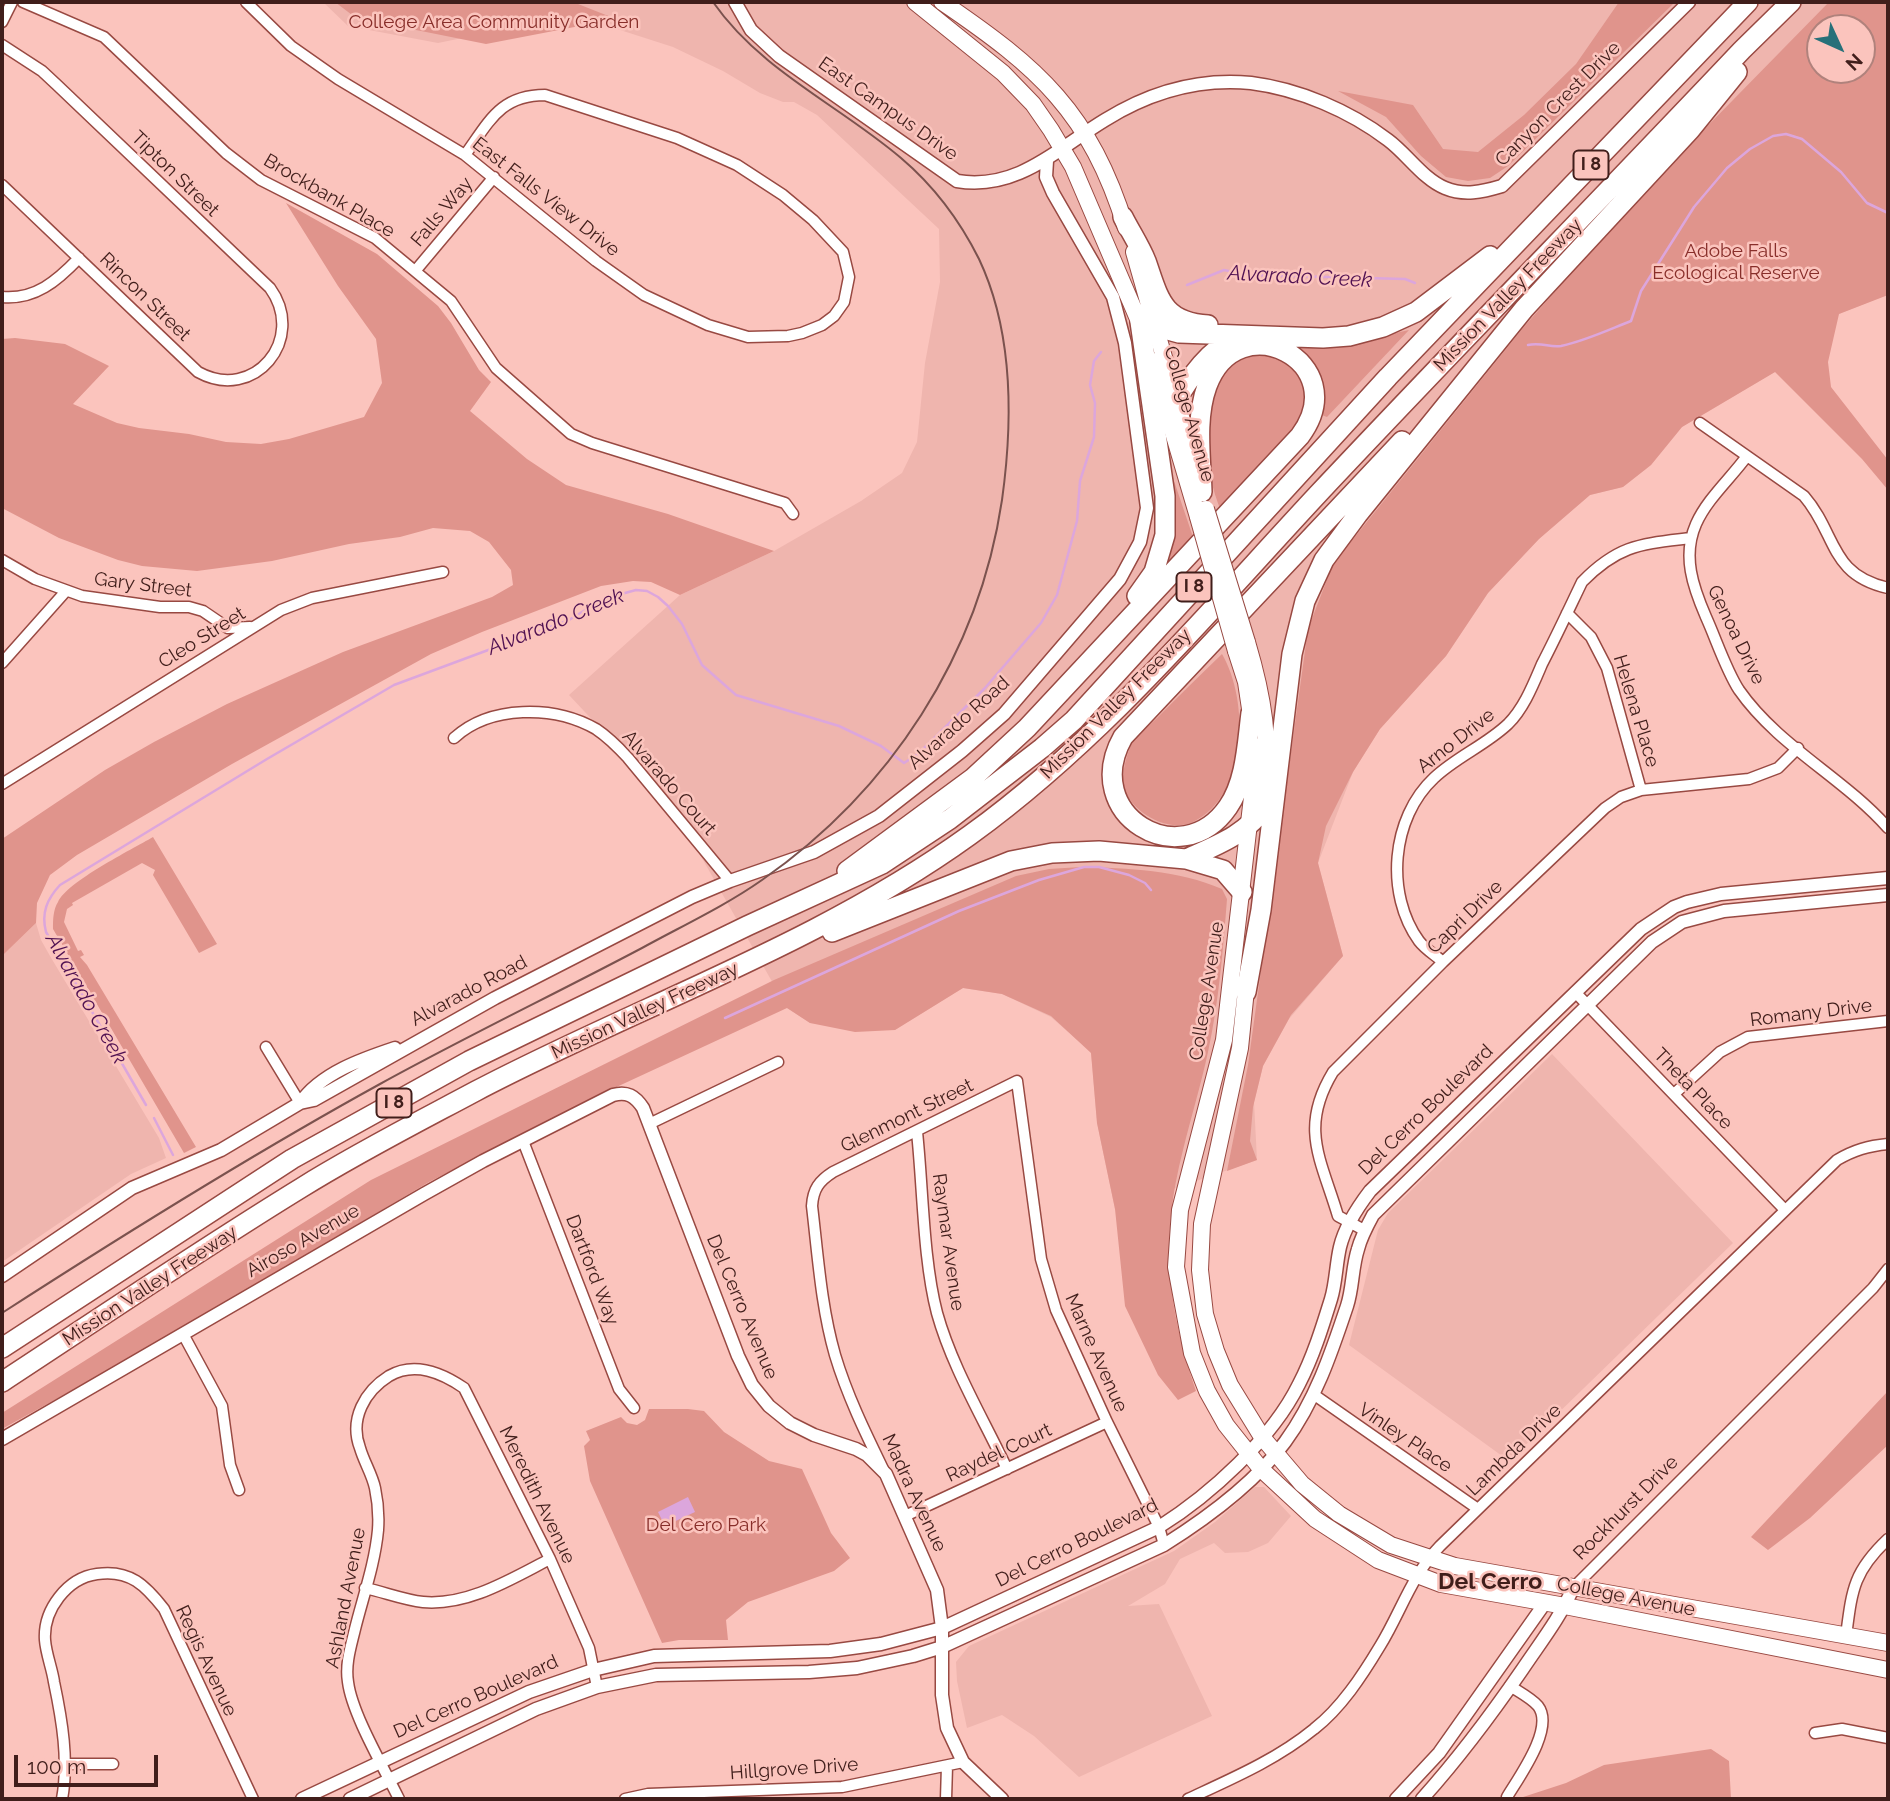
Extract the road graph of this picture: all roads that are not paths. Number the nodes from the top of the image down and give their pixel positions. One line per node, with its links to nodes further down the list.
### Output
1 (12, 2): 10 (street)
2 (23, 2): 21 (street, Brockbank Place)
3 (246, 2): 14 (street, East Falls View Drive)
4 (734, 2): 15 (street, East Campus Drive)
5 (915, 2): 13 (main road, College Avenue)
6 (942, 2): 12 (main road, College Avenue)
7 (1689, 2): 12 (street, Canyon Crest Drive)
8 (1748, 2): 19 (highway, Mission Valley Freeway / I 8)
9 (1794, 2): 23 (highway); 58 (highway, Mission Valley Freeway / I 8)
10 (2, 22)
11 (2, 45): 27 (street, Tipton Street)
12 (1086, 133): 13 (street, Canyon Crest Drive); 18 (main road, College Avenue)
13 (1063, 149): 15 (street); 24 (main road, College Avenue)
14 (465, 155): 16 (street, East Falls View Drive); 16 (street, East Falls View Drive)
15 (1046, 161): 53 (street, Alvarado Road)
16 (494, 177): 21 (street, Falls Way)
17 (2, 185): 20 (street, Rincon Street)
18 (1123, 217): 24 (main road, College Avenue); 25 (highway)
19 (1535, 222): 25 (highway); 56 (highway, Mission Valley Freeway / I 8)
20 (79, 258): 22 (street); 27 (street, Rincon Street)
21 (416, 270): 32 (street, Brockbank Place)
22 (2, 297)
23 (1524, 309): 43 (highway); 59 (highway)
24 (1147, 320): 26 (highway); 28 (main road, College Avenue); 42 (highway)
25 (1363, 332): 26 (highway)
26 (1240, 335): 28 (highway)
27 (276, 351)
28 (1172, 408): 31 (main road, College Avenue); 31 (main road, College Avenue)
29 (1700, 423): 30 (street)
30 (1748, 456): 33 (street, Genoa Drive); 36 (street)
31 (1202, 506): 40 (main road, College Avenue, bridge); 42 (highway)
32 (793, 513)
33 (1691, 538): 38 (street, Arno Drive); 45 (street, Genoa Drive)
34 (2, 560): 37 (street, Gary Street)
35 (443, 572): 39 (street, Cleo Street)
36 (1888, 588)
37 (66, 591): 39 (street, Gary Street); 41 (street)
38 (1567, 613): 47 (street, Helena Place); 57 (street, Arno Drive)
39 (257, 624): 46 (street, Cleo Street)
40 (1241, 646): 43 (main road, College Avenue); 48 (main road, College Avenue)
41 (2, 663)
42 (1080, 671): 56 (highway)
43 (1251, 713): 49 (main road, College Avenue)
44 (454, 738): 53 (street, Alvarado Court)
45 (1798, 748): 47 (street, Capri Drive); 50 (street, Genoa Drive)
46 (2, 784)
47 (1642, 790): 57 (street, Capri Drive)
48 (1265, 806): 49 (highway); 59 (main road, College Avenue)
49 (1248, 828): 51 (highway); 54 (main road, College Avenue)
50 (1888, 828)
51 (1186, 859): 54 (highway); 58 (highway)
52 (1888, 878): 60 (street, Del Cerro Boulevard)
53 (730, 881): 68 (street, Alvarado Road)
54 (1242, 892): 88 (main road, College Avenue)
55 (1888, 895): 61 (street, Del Cerro Boulevard)
56 (809, 898): 80 (highway, Mission Valley Freeway / I 8)
57 (1443, 962): 75 (street, Capri Drive)
58 (713, 979): 82 (highway, Mission Valley Freeway / I 8)
59 (1246, 992): 86 (main road, College Avenue)
60 (1575, 992): 61 (street, Theta Place); 75 (street, Del Cerro Boulevard)
61 (1587, 1004): 66 (street, Theta Place); 76 (street, Del Cerro Boulevard)
62 (1888, 1021): 66 (street, Romany Drive)
63 (266, 1047): 68 (street)
64 (778, 1062): 69 (street)
65 (1017, 1081): 70 (street, Glenmont Street); 85 (street, Marne Avenue)
66 (1674, 1094): 74 (street, Theta Place)
67 (631, 1095): 69 (street, Del Cerro Avenue); 71 (street, Airoso Avenue)
68 (300, 1103): 78 (street, Alvarado Road)
69 (649, 1124): 92 (street, Del Cerro Avenue)
70 (917, 1132): 73 (street, Glenmont Street); 90 (street, Raymar Avenue)
71 (523, 1141): 79 (street, Airoso Avenue); 84 (street, Dartford Way)
72 (1888, 1144): 74 (street, Lambda Drive)
73 (816, 1188): 92 (street, Madra Avenue)
74 (1785, 1210): 94 (street, Lambda Drive)
75 (1349, 1223): 76 (street); 86 (street, Del Cerro Boulevard)
76 (1364, 1230): 83 (street, Del Cerro Boulevard)
77 (1888, 1269): 103 (street, Rockhurst Drive)
78 (2, 1276)
79 (183, 1334): 87 (street, Airoso Avenue); 93 (street)
80 (2, 1348)
81 (397, 1372): 100 (street, Meredith Avenue); 102 (street, Ashland Avenue)
82 (2, 1382)
83 (1313, 1394): 89 (street, Del Cerro Boulevard); 94 (street, Vinley Place)
84 (634, 1408)
85 (1107, 1422): 90 (street, Raydel Court); 96 (street, Marne Avenue)
86 (1262, 1437): 88 (street, Del Cerro Boulevard); 89 (main road, College Avenue)
87 (2, 1439)
88 (1247, 1454): 91 (main road, College Avenue); 96 (street, Del Cerro Boulevard)
89 (1275, 1454): 91 (street, Del Cerro Boulevard); 99 (main road, College Avenue)
90 (1007, 1469): 95 (street, Raydel Court)
91 (1261, 1469): 98 (street, Del Cerro Boulevard); 101 (main road, College Avenue)
92 (886, 1474): 95 (street, Madra Avenue)
93 (239, 1490)
94 (1478, 1509): 99 (street, Lambda Drive)
95 (905, 1516): 106 (street, Madra Avenue)
96 (1159, 1527): 98 (street, Marne Avenue); 106 (street, Del Cerro Boulevard)
97 (1888, 1539): 107 (street)
98 (1164, 1545): 109 (street, Del Cerro Boulevard)
99 (1429, 1558): 101 (street, Lambda Drive); 103 (main road, College Avenue)
100 (550, 1559): 102 (street); 110 (street, Meredith Avenue)
101 (1416, 1575): 104 (main road, College Avenue); 131 (street, Lambda Drive)
102 (365, 1588): 116 (street, Ashland Avenue)
103 (1573, 1588): 105 (street, Rockhurst Drive); 107 (main road, College Avenue)
104 (1545, 1603): 105 (main road, College Avenue); 132 (street)
105 (1565, 1606): 111 (main road, College Avenue); 112 (street, Rockhurst Drive)
106 (942, 1628): 109 (street, Madra Avenue); 110 (street, Del Cerro Boulevard)
107 (1846, 1636): 108 (main road, College Avenue)
108 (1888, 1643)
109 (942, 1647): 113 (street, Del Cerro Boulevard); 117 (street, Madra Avenue)
110 (593, 1670): 113 (street, Meredith Avenue); 116 (street, Del Cerro Boulevard)
111 (1888, 1670)
112 (1510, 1686): 122 (street); 133 (street, Rockhurst Drive)
113 (597, 1687): 121 (street, Del Cerro Boulevard)
114 (1815, 1733): 115 (street)
115 (1888, 1738)
116 (380, 1761): 121 (street, Ashland Avenue); 125 (street, Del Cerro Boulevard)
117 (964, 1762): 120 (street, Hillgrove Drive); 130 (street, Madra Avenue)
118 (113, 1763): 119 (street)
119 (66, 1764): 123 (street); 124 (street, Regis Avenue)
120 (947, 1766): 128 (street, Hillgrove Drive); 129 (street)
121 (390, 1780): 126 (street, Del Cerro Boulevard); 127 (street, Ashland Avenue)
122 (1507, 1797)
123 (62, 1799)
124 (253, 1799)
125 (302, 1799)
126 (350, 1799)
127 (399, 1799)
128 (625, 1799)
129 (946, 1799)
130 (1002, 1799)
131 (1188, 1799)
132 (1396, 1799)
133 (1422, 1799)

